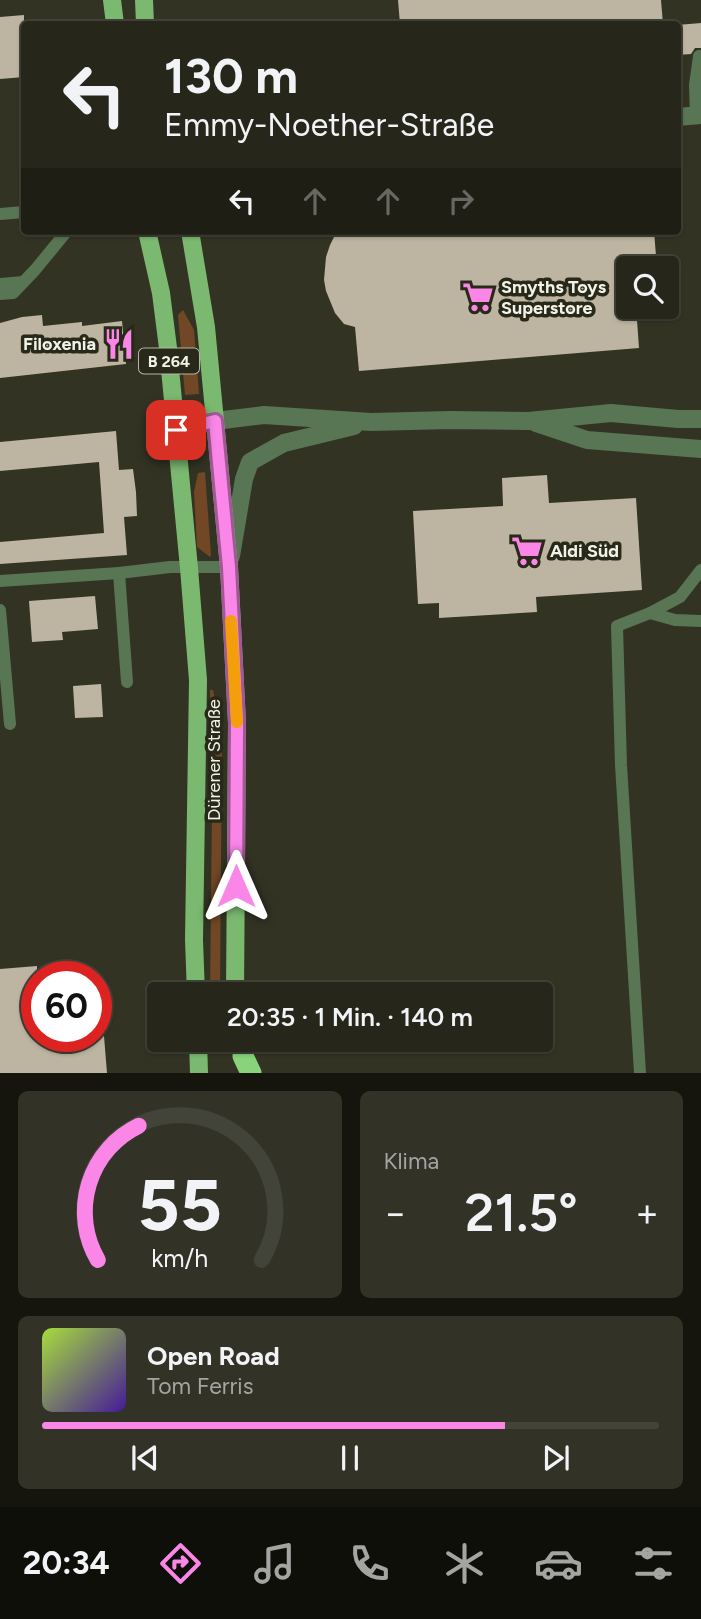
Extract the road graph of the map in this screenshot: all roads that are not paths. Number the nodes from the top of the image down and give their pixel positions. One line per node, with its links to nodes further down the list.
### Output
1 (112, 0): 3 (main road)
2 (144, 0): 4 (main road)
3 (114, 21)
4 (145, 21)
5 (699, 56): 6 (lane)
6 (698, 115)
7 (21, 212): 8 (lane)
8 (0, 214)
9 (64, 235): 12 (lane)
10 (148, 235): 19 (main road, Dürener Straße / B 264)
11 (191, 238): 16 (main road, Dürener Straße / B 264)
12 (23, 282): 13 (lane); 14 (lane)
13 (0, 284)
14 (0, 293)
15 (701, 419): 17 (street)
16 (215, 421): 18 (street); 19 (street); 21 (main road, Dürener Straße / B 264)
17 (529, 421): 18 (street); 20 (street)
18 (371, 422): 21 (street)
19 (176, 430): 22 (main road, Dürener Straße / B 264)
20 (701, 449)
21 (229, 567): 22 (lane); 32 (main road, Dürener Straße / B 264)
22 (189, 568): 24 (lane); 31 (main road, Dürener Straße / B 264)
23 (701, 570): 27 (lane)
24 (119, 573): 25 (lane); 29 (lane)
25 (0, 581)
26 (0, 610): 30 (lane)
27 (650, 613): 28 (lane); 35 (lane)
28 (701, 621)
29 (127, 682)
30 (10, 724)
31 (196, 982)
32 (235, 982)
33 (198, 1052): 34 (main road)
34 (199, 1073)
35 (640, 1073)

